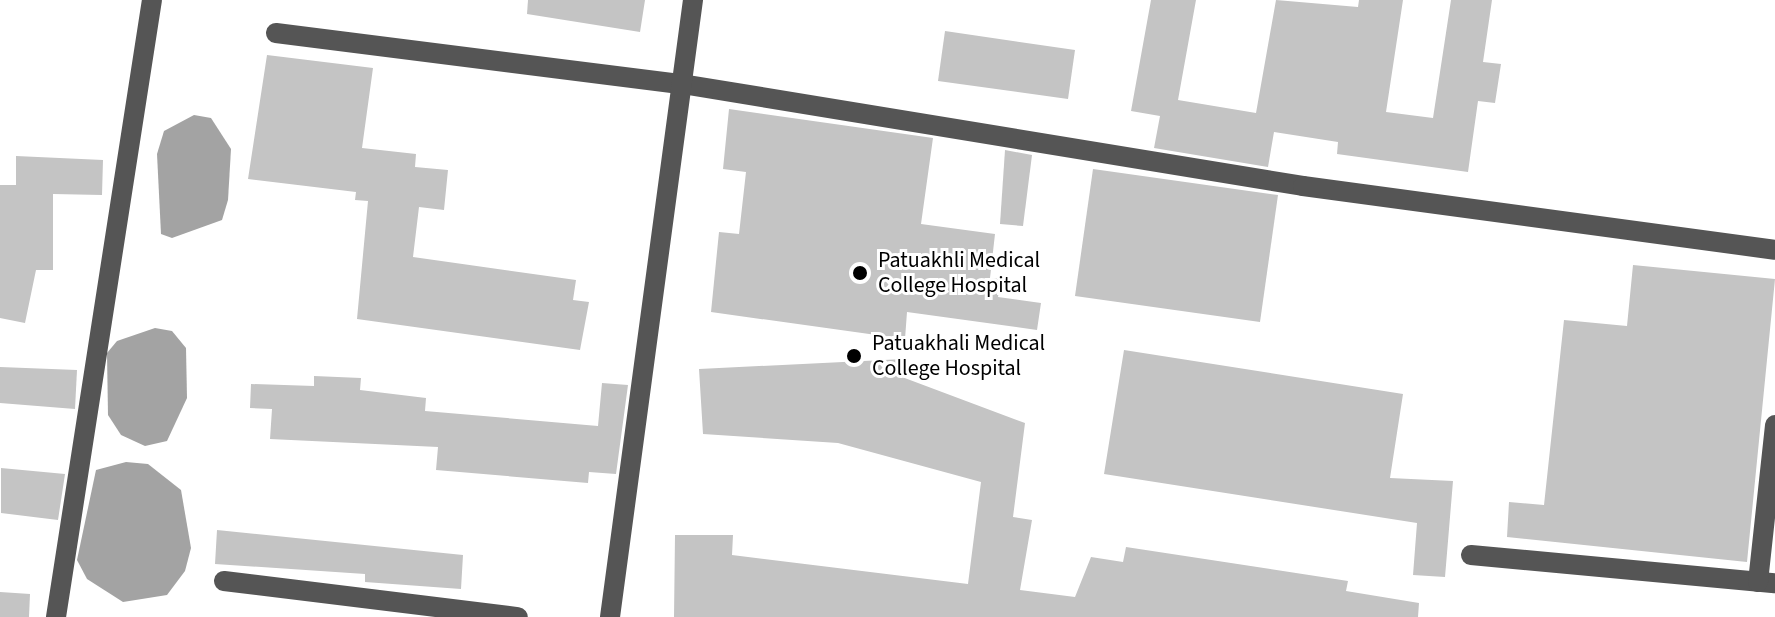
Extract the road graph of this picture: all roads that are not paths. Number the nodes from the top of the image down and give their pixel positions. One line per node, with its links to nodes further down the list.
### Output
1 (152, 0): 10 (street)
2 (693, 0): 4 (street)
3 (276, 33): 4 (street)
4 (682, 84): 5 (street); 12 (street)
5 (1775, 250)
6 (1775, 425): 9 (street)
7 (1471, 555): 9 (street)
8 (224, 581): 11 (street)
9 (1767, 582)
10 (56, 617)
11 (518, 617)
12 (610, 617)

